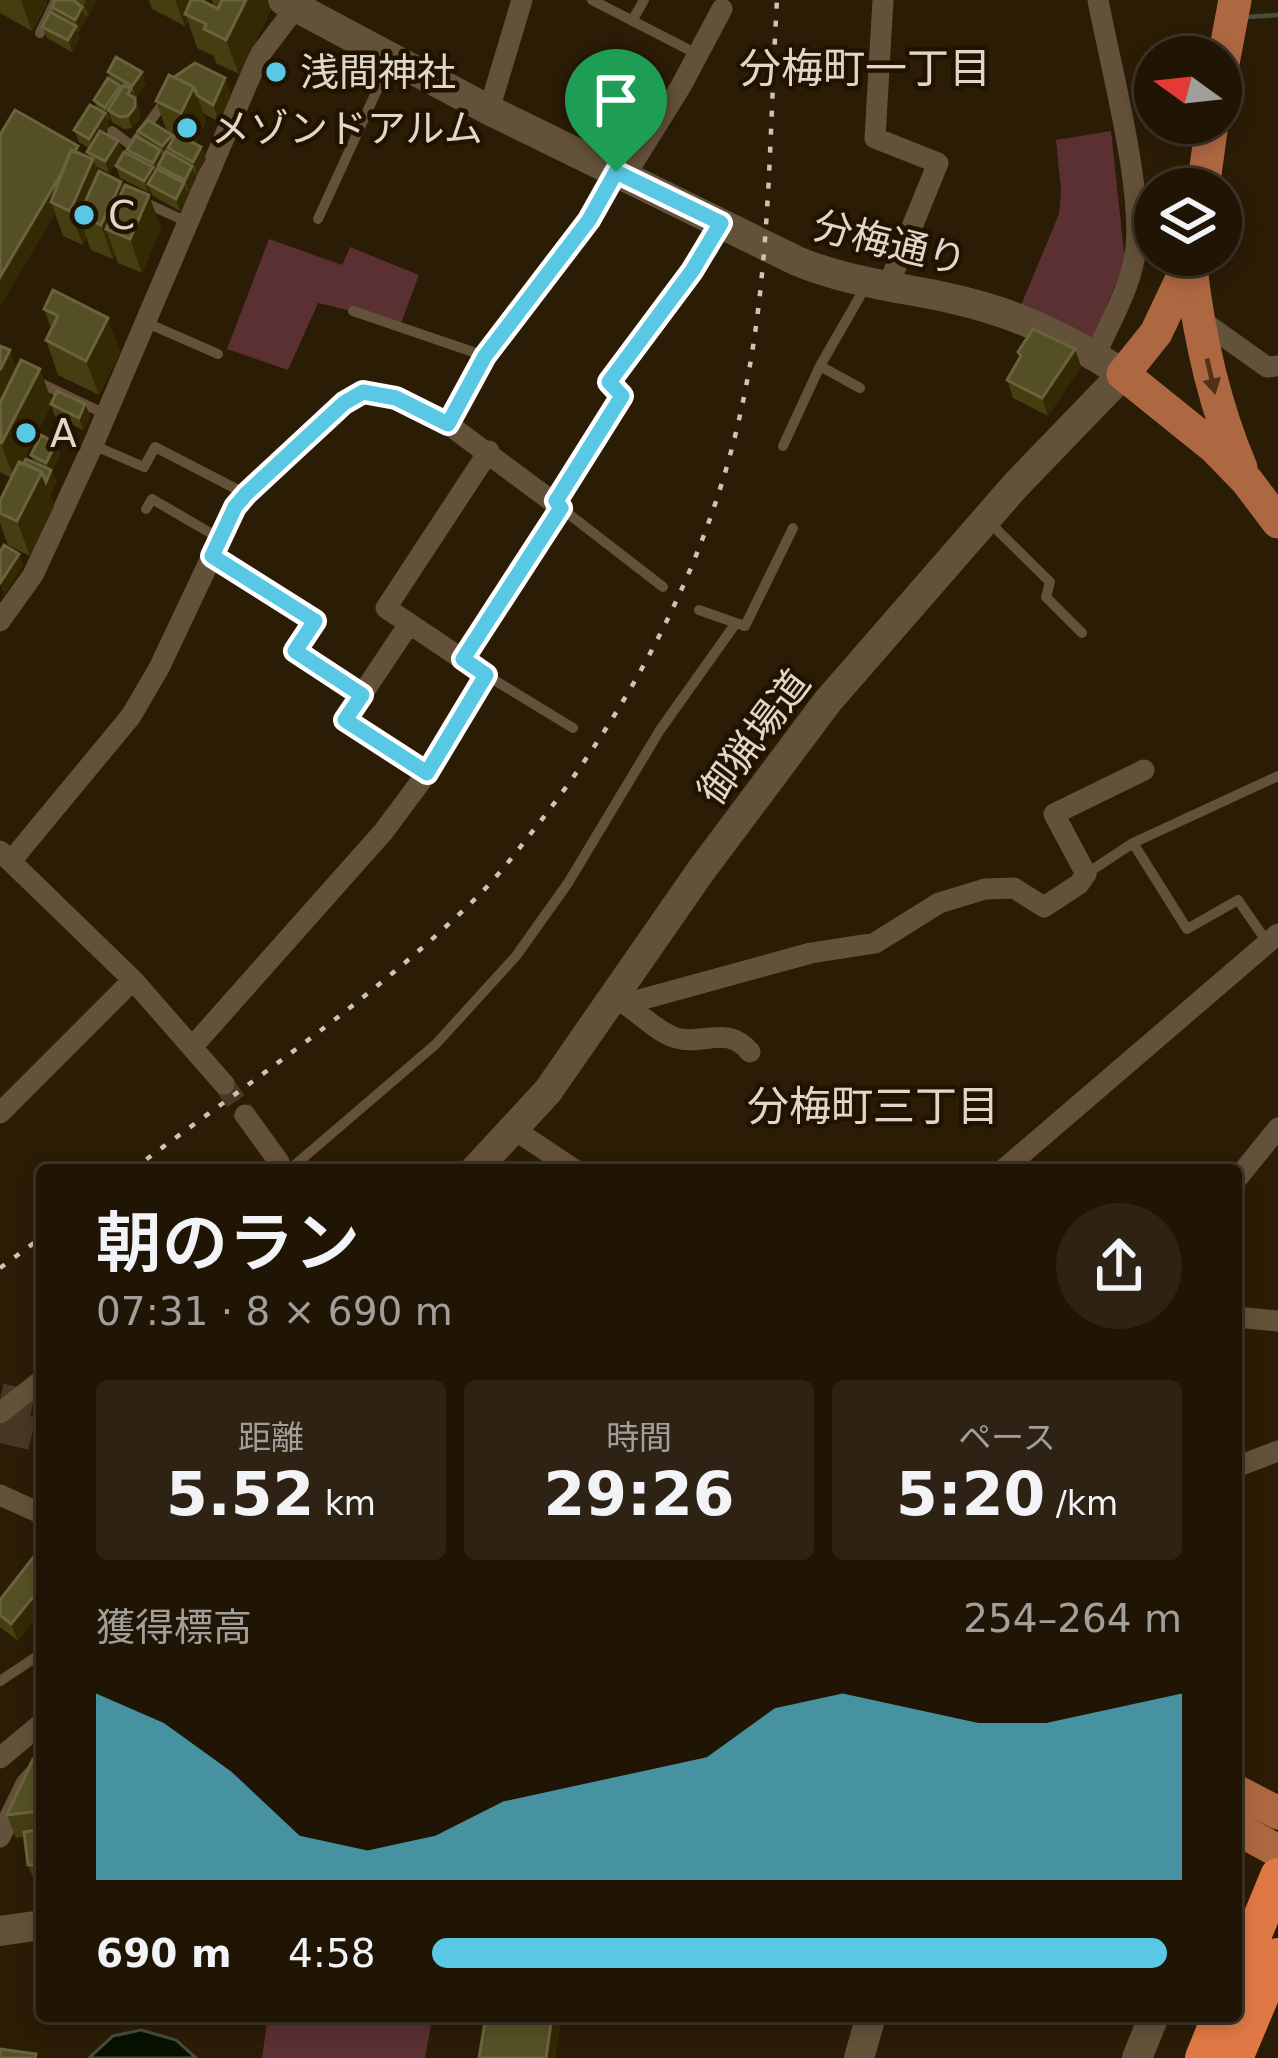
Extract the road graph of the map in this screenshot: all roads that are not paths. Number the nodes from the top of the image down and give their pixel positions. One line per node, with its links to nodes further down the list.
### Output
1 (56, 0): 11 (lane)
2 (522, 0): 16 (street)
3 (592, 0): 10 (lane)
4 (644, 0): 10 (lane)
5 (883, 0): 25 (street)
6 (1098, 0): 31 (street)
7 (1244, 1): 12 (main road)
8 (290, 3): 14 (street, 分梅通り); 21 (street)
9 (722, 9): 13 (street)
10 (632, 21): 13 (lane)
11 (40, 33)
12 (1233, 36)
13 (698, 55): 18 (street)
14 (392, 59): 16 (street, 分梅通り); 20 (lane)
15 (156, 88): 17 (lane)
16 (489, 110): 18 (street, 分梅通り)
17 (112, 131)
18 (621, 174): 22 (street, 分梅通り); 30 (street)
19 (133, 197): 21 (lane)
20 (318, 219)
21 (190, 223): 28 (street)
22 (721, 223): 25 (street, 分梅通り); 43 (street)
23 (1184, 276): 31 (main road)
24 (1193, 276): 27 (main road)
25 (879, 284): 31 (street, 分梅通り); 32 (lane)
26 (353, 310): 30 (lane)
27 (1197, 317): 33 (street); 41 (main road, one-way to 41)
28 (147, 323): 29 (lane); 36 (street)
29 (218, 354)
30 (485, 356): 37 (street)
31 (1109, 365): 41 (main road); 45 (street, 御猟場道)
32 (820, 366): 35 (lane); 39 (lane)
33 (1278, 366)
34 (25, 376): 36 (lane)
35 (860, 388)
36 (107, 415): 38 (street)
37 (448, 424): 40 (street); 42 (lane)
38 (94, 445): 42 (lane); 51 (street)
39 (783, 446)
40 (490, 451): 43 (street); 53 (street)
41 (1247, 481): 46 (main road)
42 (246, 494): 48 (lane)
43 (559, 504): 49 (lane); 55 (street)
44 (146, 509): 48 (lane)
45 (986, 519): 54 (lane); 67 (street, 御猟場道)
46 (1278, 521)
47 (794, 527): 52 (lane)
48 (216, 547): 57 (lane); 63 (street)
49 (663, 587)
50 (699, 610): 52 (lane)
51 (0, 621)
52 (736, 623): 76 (lane)
53 (409, 624): 55 (street); 57 (street)
54 (1082, 633)
55 (463, 659): 56 (street)
56 (486, 675): 58 (lane); 60 (street)
57 (362, 695): 60 (street)
58 (573, 728)
59 (1144, 770): 64 (street)
60 (427, 773): 68 (street)
61 (1278, 776): 62 (lane)
62 (1133, 844): 64 (lane); 65 (lane)
63 (6, 856): 66 (street)
64 (1086, 874): 67 (street)
65 (1273, 938): 79 (street)
66 (134, 980): 68 (street); 71 (street)
67 (619, 1000): 69 (street); 74 (street, 御猟場道)
68 (194, 1045): 70 (street)
69 (751, 1052)
70 (224, 1084)
71 (0, 1113)
72 (245, 1115): 75 (street)
73 (1278, 1128): 80 (street)
74 (515, 1130): 77 (street, 御猟場道); 78 (street)
75 (278, 1164)
76 (286, 1164)
77 (481, 1164)
78 (566, 1164)
79 (1011, 1164)
80 (1242, 1173)
81 (1242, 1318): 82 (street)
82 (1278, 1321)
83 (36, 1385): 84 (street)
84 (0, 1413)
85 (1278, 1451): 86 (street)
86 (1242, 1465)
87 (0, 1495): 88 (street)
88 (36, 1511)
89 (36, 1657): 90 (lane)
90 (0, 1681)
91 (36, 1728): 92 (street)
92 (0, 1758)
93 (36, 1773): 98 (street)
94 (1242, 1794): 95 (main road)
95 (1275, 1808): 96 (street)
96 (1242, 1823)
97 (1242, 1830): 99 (main road)
98 (0, 1837)
99 (1278, 1851)
100 (1278, 1876): 104 (highway)
101 (36, 1926): 102 (street)
102 (0, 1930)
103 (1278, 1956): 111 (highway)
104 (1242, 1963)
105 (869, 2022): 108 (street)
106 (1152, 2022): 109 (street)
107 (1218, 2022): 110 (highway)
108 (859, 2058)
109 (1137, 2058)
110 (1203, 2058)
111 (1235, 2058)

